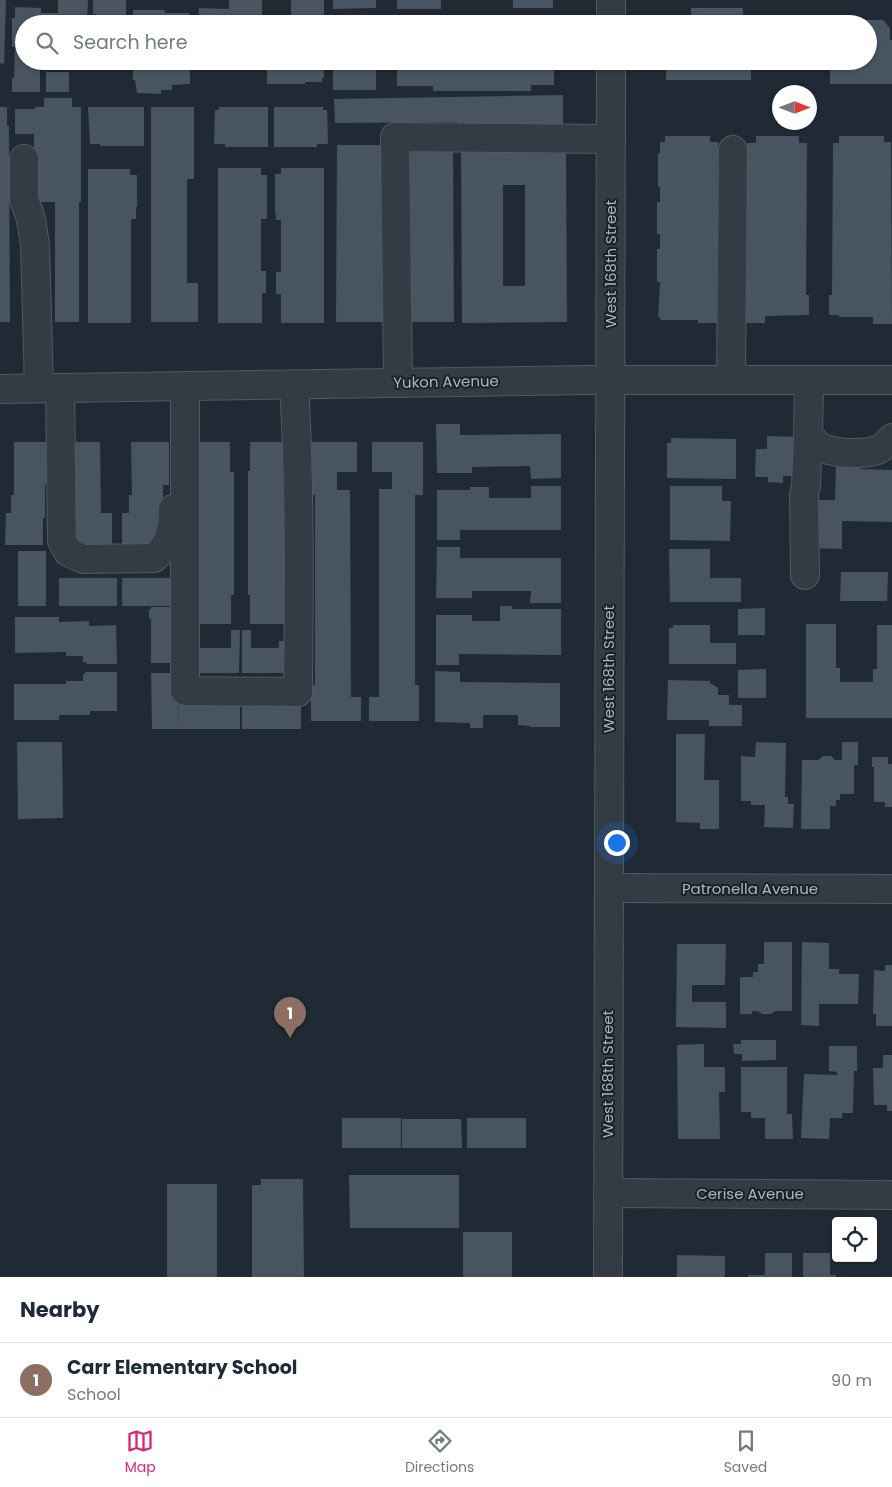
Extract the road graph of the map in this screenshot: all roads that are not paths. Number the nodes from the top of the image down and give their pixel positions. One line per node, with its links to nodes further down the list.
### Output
1 (611, 0): 2 (street)
2 (611, 15)
3 (611, 70): 4 (street, West 168th Street)
4 (611, 139): 7 (street, West 168th Street); 11 (street)
5 (732, 150): 8 (street)
6 (24, 159): 15 (street)
7 (609, 380): 8 (street, Yukon Avenue); 11 (street, Yukon Avenue); 19 (street, West 168th Street)
8 (731, 380): 9 (street, Yukon Avenue)
9 (810, 380): 10 (street, Yukon Avenue); 16 (street)
10 (892, 380)
11 (398, 383): 12 (street, Yukon Avenue)
12 (294, 384): 13 (street, Yukon Avenue); 13 (street)
13 (178, 386): 15 (street, Yukon Avenue); 15 (street)
14 (0, 388): 15 (street, Yukon Avenue)
15 (49, 388)
16 (808, 435): 17 (street); 18 (street)
17 (892, 438)
18 (805, 575)
19 (609, 888): 20 (street, Patronella Avenue); 21 (street, West 168th Street)
20 (892, 889)
21 (608, 1193): 22 (street, Cerise Avenue); 23 (street, West 168th Street)
22 (892, 1195)
23 (608, 1277)

